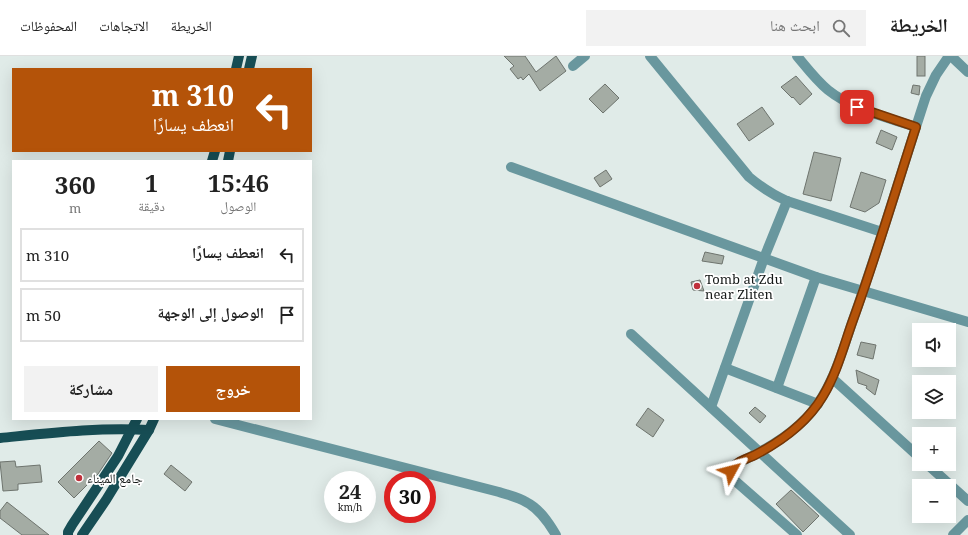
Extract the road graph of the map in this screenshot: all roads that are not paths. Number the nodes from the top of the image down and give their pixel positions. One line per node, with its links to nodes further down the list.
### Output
1 (239, 56): 8 (main road)
2 (252, 56): 9 (main road)
3 (585, 56): 7 (street)
4 (650, 56): 13 (street)
5 (797, 56): 11 (street)
6 (950, 56): 10 (street); 11 (street)
7 (573, 66)
8 (236, 68)
9 (249, 68)
10 (968, 72)
11 (916, 127): 14 (street)
12 (511, 167): 15 (street)
13 (786, 201): 14 (street); 15 (street)
14 (882, 232): 17 (street)
15 (764, 258): 16 (street); 20 (street)
16 (816, 277): 17 (street); 22 (street)
17 (864, 290): 18 (street); 21 (street)
18 (968, 322)
19 (632, 334): 24 (street)
20 (725, 368): 22 (street); 24 (street)
21 (832, 378): 23 (street); 31 (street)
22 (777, 388): 23 (street)
23 (818, 404): 32 (street)
24 (711, 407): 32 (street)
25 (137, 420): 28 (main road)
26 (154, 420): 29 (main road)
27 (218, 420): 38 (street)
28 (133, 429): 29 (main road); 30 (main road); 36 (main road)
29 (149, 430): 37 (main road)
30 (0, 438)
31 (912, 451)
32 (760, 452): 39 (street); 40 (street)
33 (935, 471): 34 (street)
34 (968, 501)
35 (968, 520): 41 (street)
36 (67, 534)
37 (82, 535)
38 (556, 535)
39 (797, 535)
40 (850, 535)
41 (953, 535)

